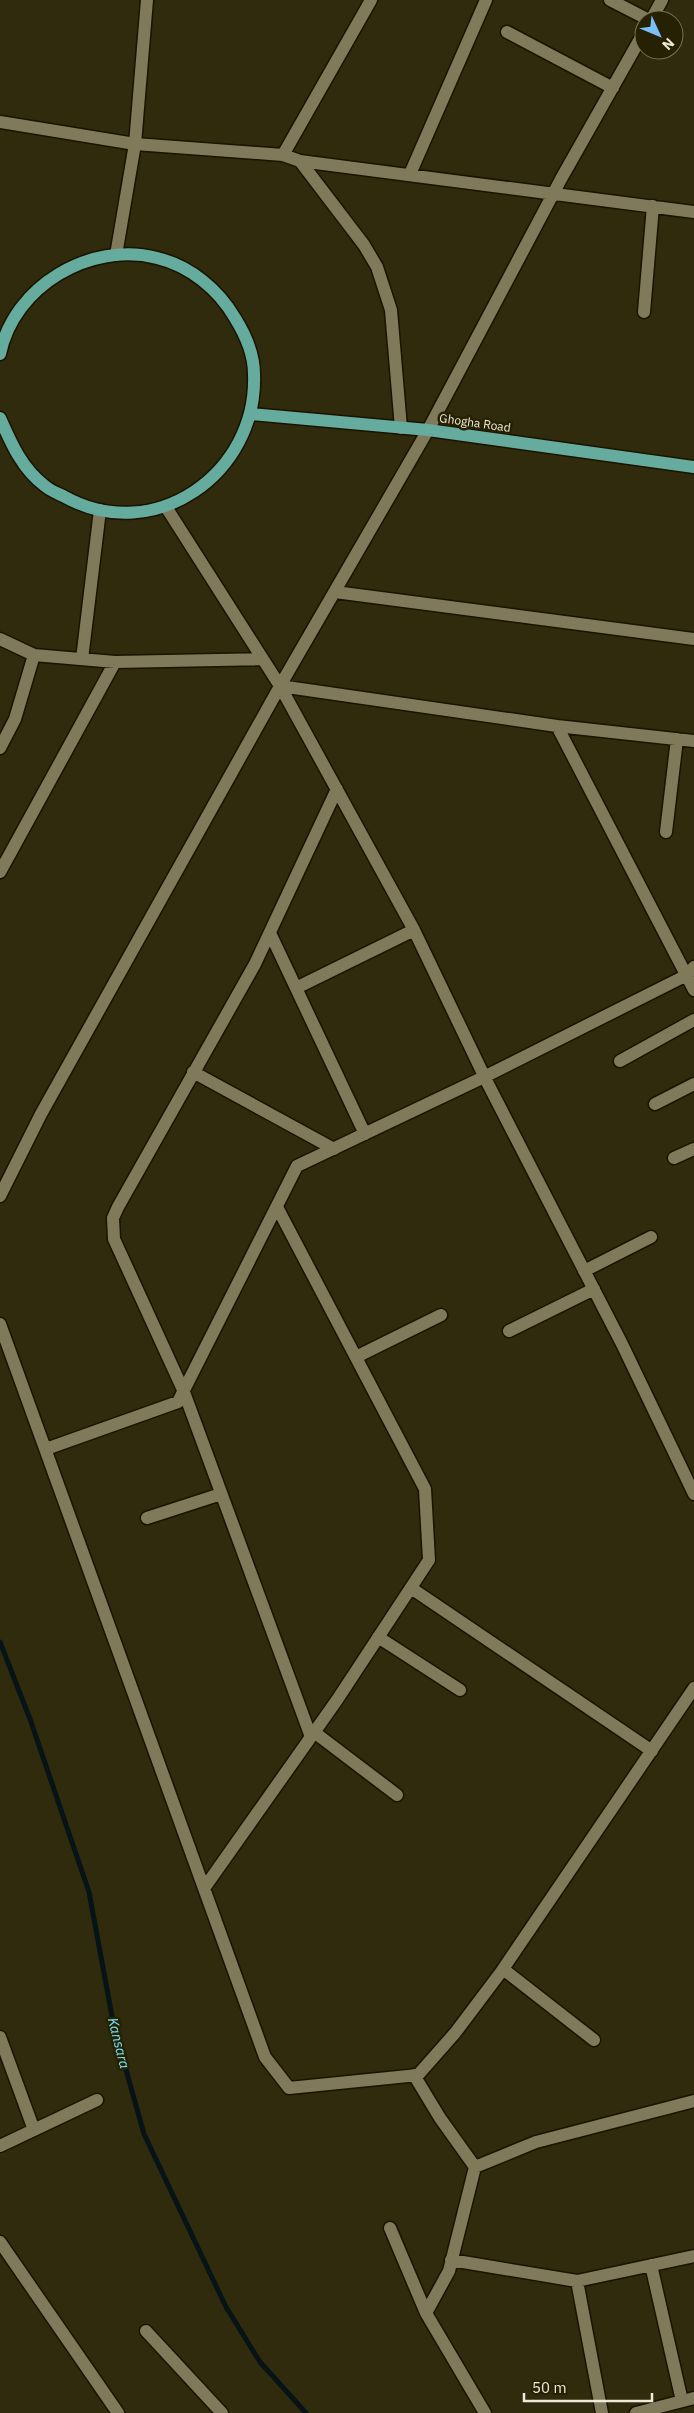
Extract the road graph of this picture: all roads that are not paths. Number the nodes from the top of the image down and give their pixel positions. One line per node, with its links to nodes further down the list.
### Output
1 (147, 0): 10 (street)
2 (371, 0): 11 (street)
3 (486, 0): 13 (street)
4 (610, 0): 5 (street)
5 (634, 12)
6 (508, 32): 8 (street)
7 (634, 50): 8 (street)
8 (613, 88): 14 (street)
9 (0, 122): 10 (street)
10 (135, 144): 11 (street); 17 (street)
11 (283, 155): 12 (street)
12 (300, 161): 13 (street); 22 (street)
13 (410, 174): 14 (street)
14 (554, 192): 15 (street); 23 (street)
15 (653, 206): 16 (street); 18 (street)
16 (694, 212)
17 (116, 255): 19 (main road); 20 (main road)
18 (644, 312)
19 (0, 354)
20 (251, 414): 22 (main road, Ghogha Road); 25 (main road)
21 (0, 418): 26 (main road)
22 (401, 428): 23 (main road, Ghogha Road)
23 (428, 430): 24 (main road, Ghogha Road); 27 (street)
24 (694, 467)
25 (166, 507): 26 (main road); 31 (street)
26 (100, 510): 32 (street)
27 (335, 592): 29 (street); 34 (street)
28 (0, 639): 30 (street)
29 (694, 639)
30 (34, 655): 32 (street); 38 (street)
31 (263, 658): 33 (street); 34 (street)
32 (82, 659): 33 (street)
33 (115, 662): 41 (street)
34 (280, 686): 35 (street); 39 (street); 57 (street)
35 (557, 726): 36 (street); 44 (street)
36 (678, 739): 37 (street); 40 (street)
37 (694, 741)
38 (0, 748)
39 (337, 789): 42 (street); 43 (street)
40 (666, 832)
41 (0, 872)
42 (414, 930): 45 (street); 50 (street)
43 (270, 932): 45 (street); 49 (street)
44 (690, 971): 46 (street); 50 (street)
45 (296, 988): 53 (street)
46 (694, 990)
47 (694, 1020): 48 (street)
48 (620, 1060)
49 (193, 1072): 54 (street); 66 (street)
50 (484, 1078): 53 (street); 60 (street)
51 (694, 1084): 52 (street)
52 (655, 1104)
53 (365, 1134): 54 (street)
54 (334, 1149): 58 (street)
55 (694, 1149): 56 (street)
56 (674, 1158)
57 (0, 1196)
58 (278, 1206): 65 (street); 66 (street)
59 (651, 1237): 60 (street)
60 (584, 1271): 61 (street)
61 (594, 1289): 64 (street); 69 (street)
62 (440, 1315): 65 (street)
63 (0, 1324): 67 (street)
64 (509, 1331)
65 (356, 1357): 71 (street)
66 (184, 1392): 67 (street); 68 (street)
67 (46, 1449): 78 (street)
68 (221, 1494): 70 (street); 75 (street)
69 (694, 1494)
70 (147, 1518)
71 (411, 1588): 72 (street); 76 (street)
72 (378, 1637): 74 (street); 75 (street)
73 (694, 1688): 76 (street)
74 (460, 1690)
75 (313, 1734): 77 (street); 78 (street)
76 (652, 1751): 79 (street)
77 (397, 1795)
78 (205, 1887): 82 (street)
79 (503, 1969): 81 (street); 82 (street)
80 (0, 2037): 85 (street)
81 (594, 2040)
82 (414, 2075): 87 (street)
83 (97, 2100): 85 (street)
84 (694, 2101): 87 (street)
85 (34, 2130): 86 (street)
86 (0, 2146)
87 (475, 2167): 91 (street)
88 (390, 2228): 94 (street)
89 (0, 2242): 97 (street)
90 (694, 2256): 92 (street)
91 (451, 2260): 93 (street); 94 (street)
92 (651, 2265): 93 (street); 96 (street)
93 (577, 2281): 100 (street)
94 (426, 2313): 99 (street)
95 (146, 2331): 98 (street)
96 (688, 2400): 101 (street)
97 (118, 2413)
98 (222, 2413)
99 (485, 2413)
100 (602, 2413)
101 (636, 2413)

